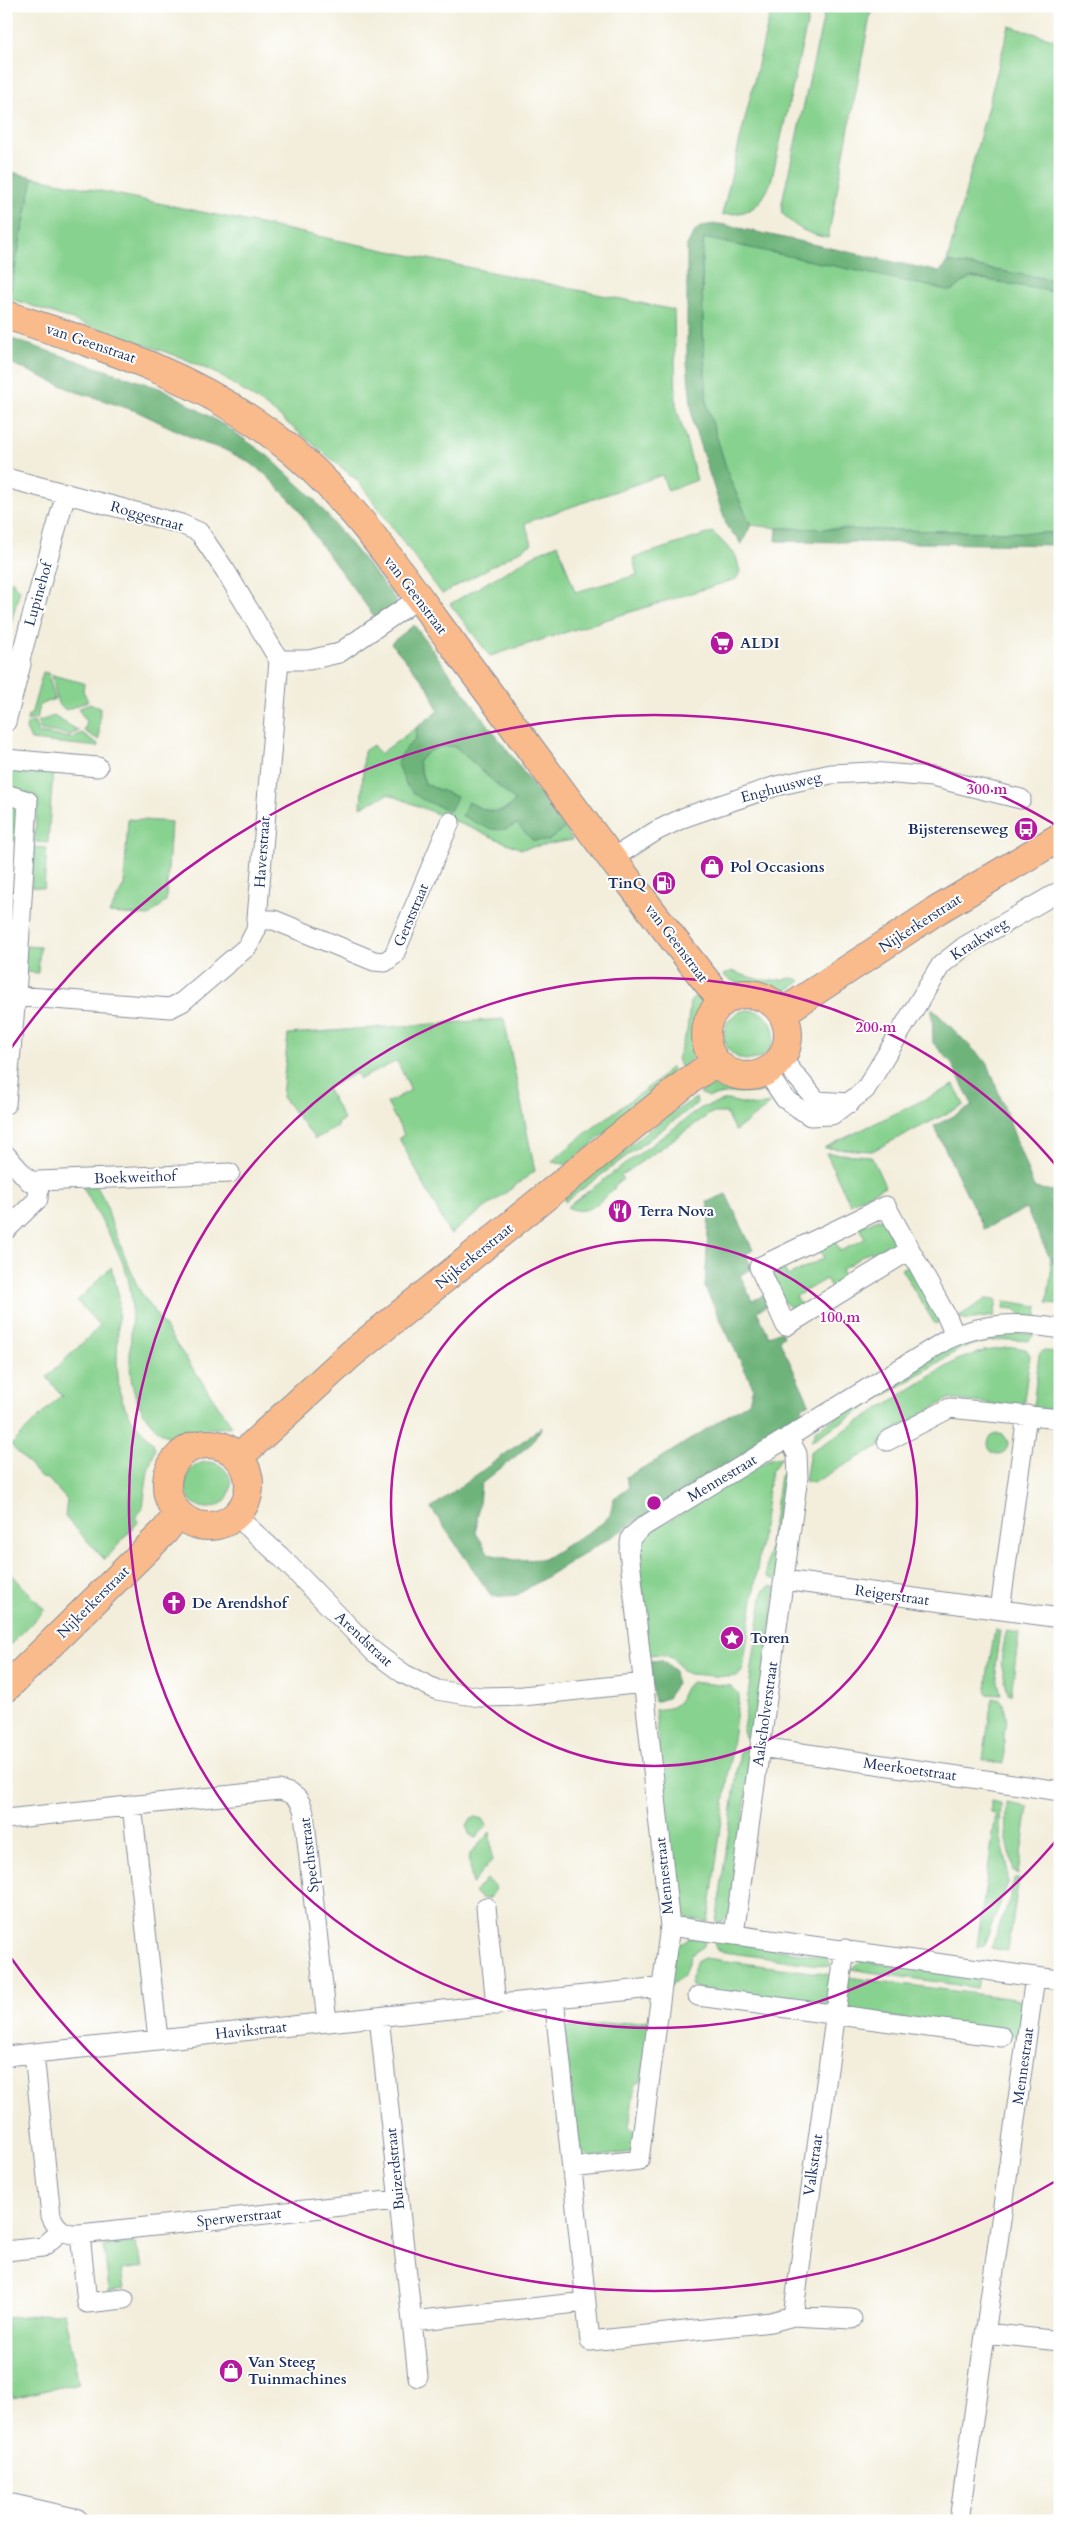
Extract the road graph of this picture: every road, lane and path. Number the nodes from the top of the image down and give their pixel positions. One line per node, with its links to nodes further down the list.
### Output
1 (6, 315): 4 (main road, van Geenstraat)
2 (6, 478): 3 (street, Roggestraat)
3 (66, 493): 5 (street, Roggestraat); 6 (street, Lupinehof)
4 (419, 598): 5 (street); 13 (main road, van Geenstraat)
5 (279, 660): 15 (street, Haverstraat)
6 (6, 722)
7 (6, 760): 8 (street)
8 (98, 767)
9 (6, 794): 16 (street)
10 (1021, 799): 13 (street, Enghuusweg)
11 (450, 822): 15 (street, Gerststraat)
12 (1060, 837): 18 (main road, Nijkerkerstraat)
13 (613, 858): 17 (main road, van Geenstraat)
14 (1060, 891): 20 (street, Kraakweg)
15 (257, 920): 16 (street, Haverstraat)
16 (16, 996): 21 (street)
17 (723, 1002): 18 (main road); 19 (main road)
18 (782, 1013): 20 (main road)
19 (716, 1062): 20 (main road); 33 (main road, Nijkerkerstraat)
20 (773, 1065)
21 (6, 1104)
22 (6, 1155): 24 (street)
23 (230, 1173): 24 (street, Boekweithof)
24 (39, 1181): 25 (street)
25 (6, 1230)
26 (910, 1250): 26 (street); 28 (street)
27 (1060, 1329): 28 (street, Mennestraat)
28 (954, 1336): 31 (street, Mennestraat)
29 (1027, 1414): 30 (street); 32 (street); 37 (street)
30 (1060, 1419)
31 (788, 1437): 36 (street, Aalscholverstraat); 39 (street, Mennestraat)
32 (887, 1441)
33 (238, 1457): 34 (main road); 35 (main road)
34 (178, 1514): 35 (main road); 40 (main road, Nijkerkerstraat)
35 (236, 1516): 39 (street, Arendstraat)
36 (784, 1580): 37 (street, Reigerstraat); 41 (street, Aalscholverstraat)
37 (1000, 1610): 38 (street, Reigerstraat)
38 (1060, 1618)
39 (643, 1683): 46 (street, Mennestraat)
40 (6, 1688)
41 (760, 1747): 42 (street, Meerkoetstraat); 47 (street, Aalscholverstraat)
42 (1060, 1791)
43 (132, 1805): 44 (street, Spechtstraat); 57 (street, Spechtstraat); 59 (street)
44 (6, 1819)
45 (486, 1907): 54 (street)
46 (670, 1926): 47 (street, Mennestraat); 51 (street, Mennestraat)
47 (734, 1934): 48 (street, Mennestraat)
48 (845, 1949): 49 (street, Mennestraat); 55 (street, Valkstraat)
49 (1035, 1977): 50 (street); 72 (street, Mennestraat)
50 (1060, 1980)
51 (660, 1987): 53 (street, Havikstraat); 62 (street)
52 (698, 1996): 55 (street)
53 (554, 1998): 54 (street, Havikstraat); 62 (street)
54 (496, 2005): 56 (street, Havikstraat)
55 (835, 2015): 58 (street); 69 (street, Valkstraat)
56 (379, 2017): 57 (street, Havikstraat); 63 (street, Buizerdstraat)
57 (326, 2022): 59 (street, Havikstraat)
58 (1002, 2037)
59 (158, 2039): 60 (street, Havikstraat)
60 (34, 2054): 61 (street, Havikstraat); 64 (street)
61 (6, 2056)
62 (572, 2168): 68 (street)
63 (398, 2200): 65 (street, Sperwerstraat); 71 (street, Buizerdstraat)
64 (61, 2231): 65 (street, Sperwerstraat); 66 (street)
65 (80, 2234): 67 (street)
66 (6, 2251)
67 (124, 2299)
68 (586, 2302): 69 (street); 71 (street)
69 (793, 2316): 70 (street)
70 (852, 2319)
71 (412, 2321): 74 (street, Buizerdstraat)
72 (985, 2333): 73 (street); 77 (street, Mennestraat)
73 (1060, 2341)
74 (418, 2377)
75 (6, 2505): 76 (street)
76 (76, 2521)
77 (959, 2521)

